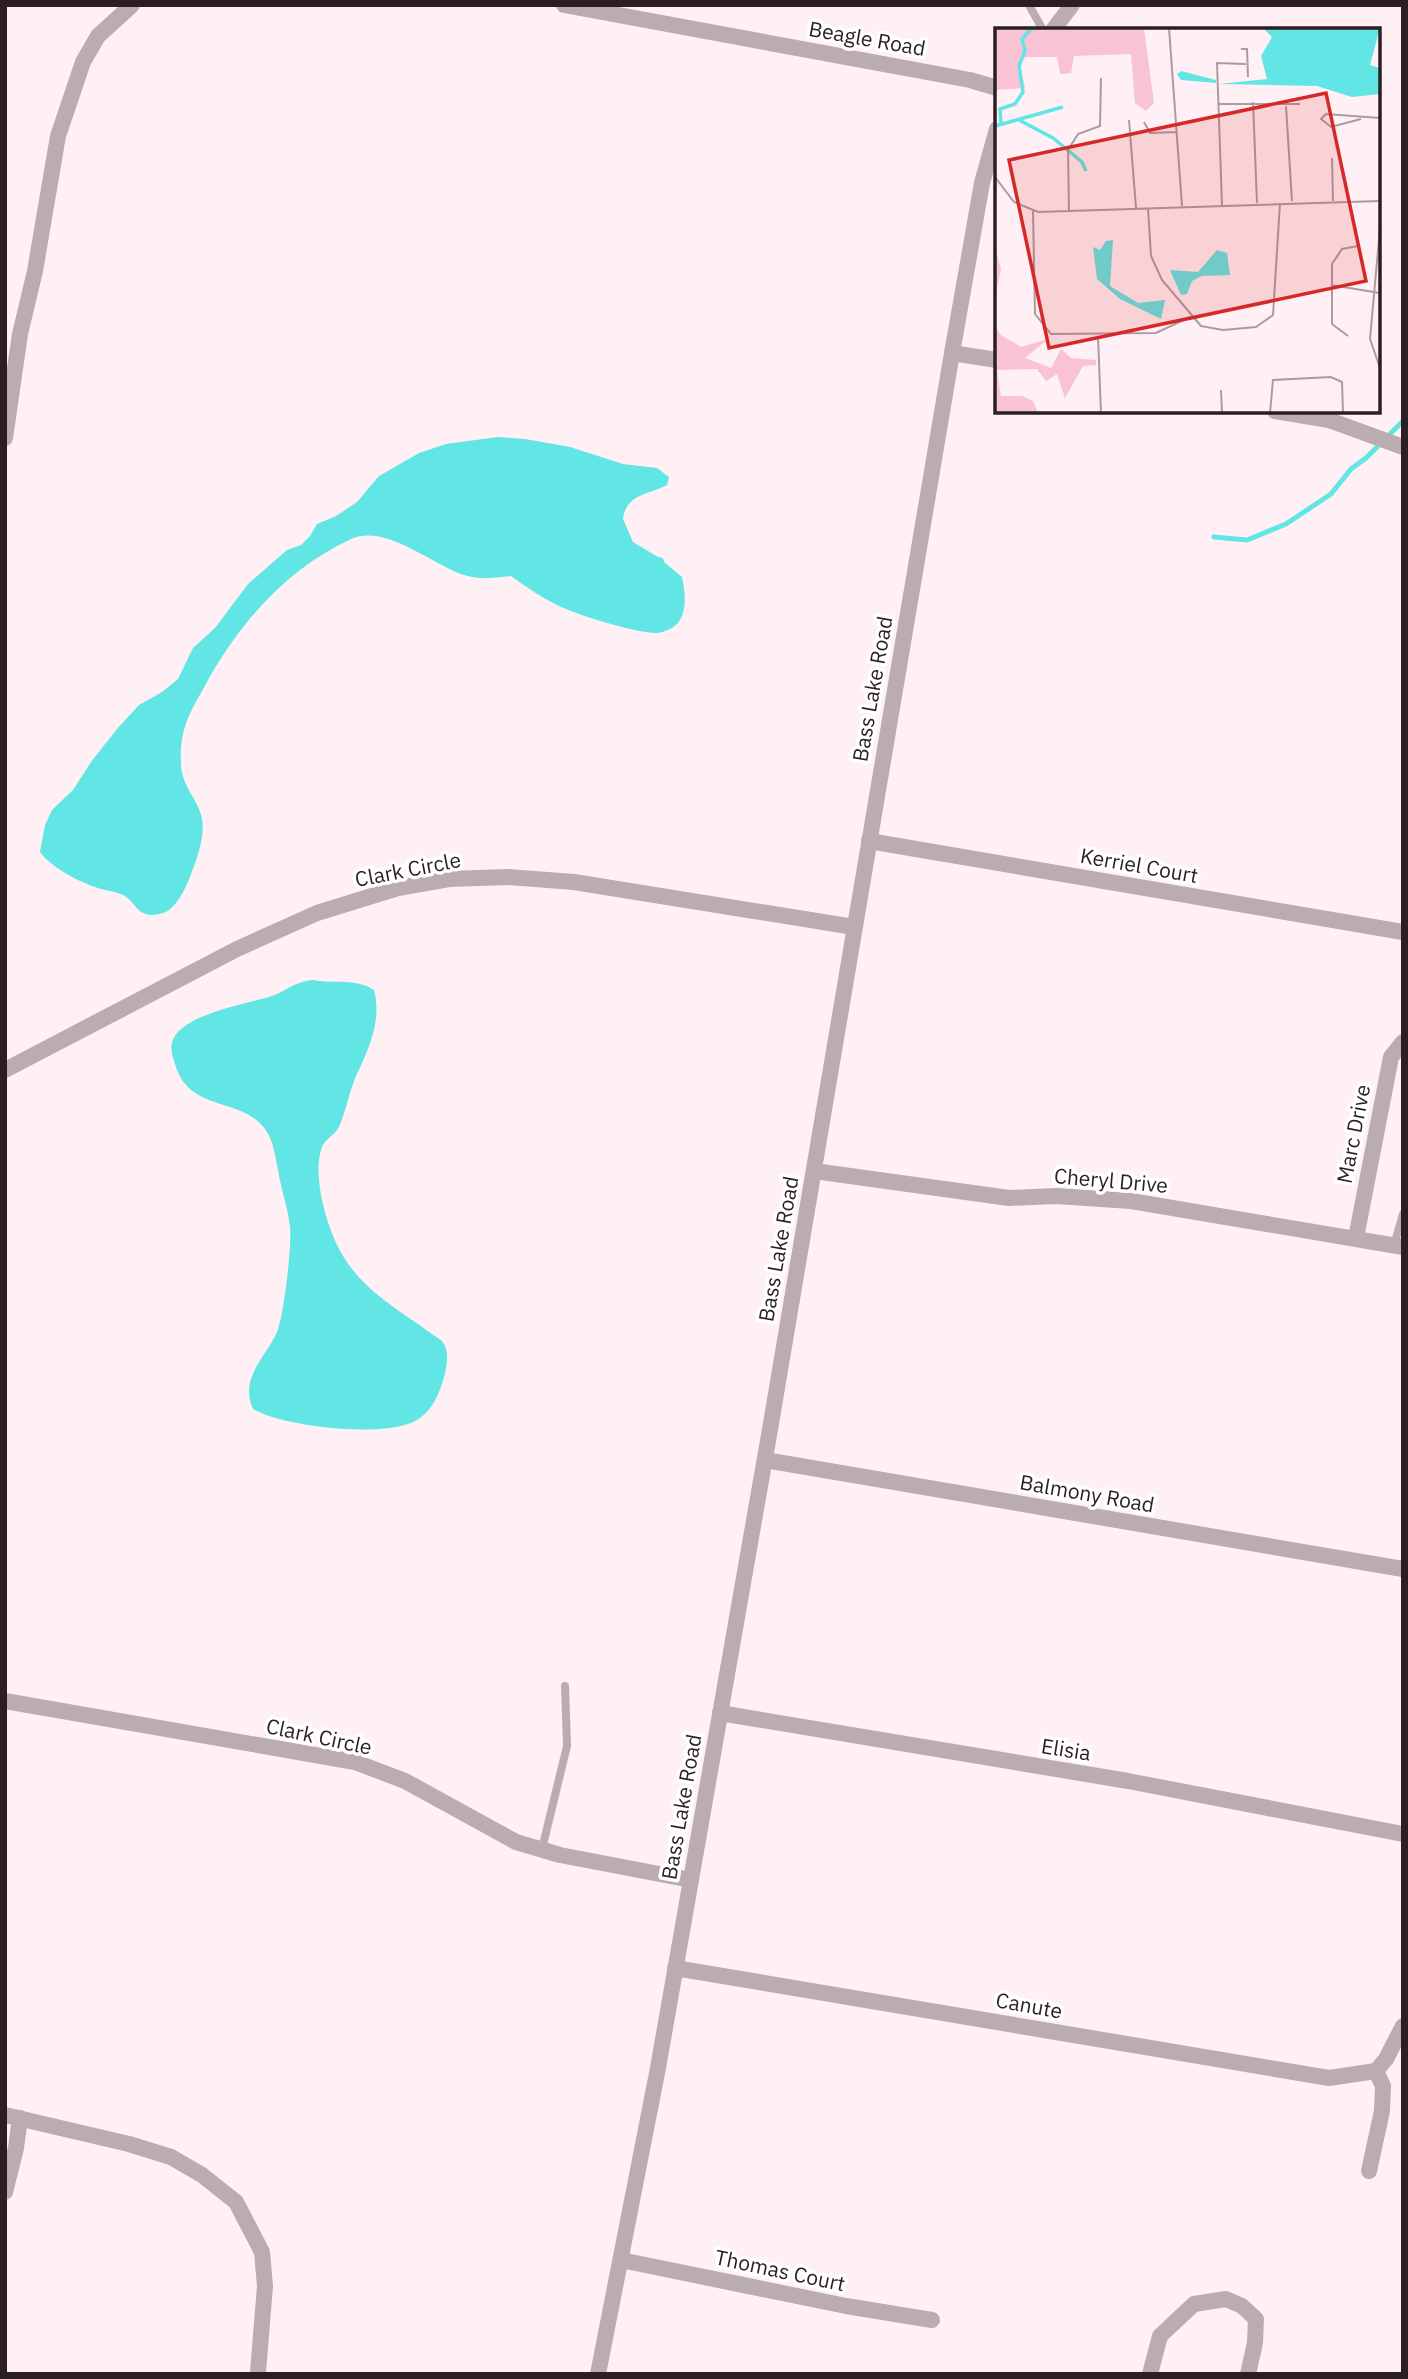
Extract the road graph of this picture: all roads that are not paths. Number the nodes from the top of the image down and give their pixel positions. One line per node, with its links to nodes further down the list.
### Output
1 (132, 5): 11 (street)
2 (564, 5): 7 (street, Beagle Road)
3 (1029, 5): 5 (lane)
4 (1072, 5): 6 (street)
5 (1042, 28)
6 (1055, 28)
7 (995, 87)
8 (995, 137): 9 (street, Bass Lake Road)
9 (952, 353): 10 (street); 15 (street, Bass Lake Road)
10 (995, 360)
11 (10, 371): 13 (street)
12 (1287, 413): 14 (street)
13 (5, 438)
14 (1403, 447)
15 (869, 841): 16 (street, Bass Lake Road); 17 (street, Kerriel Court)
16 (854, 927): 19 (street, Clark Circle); 20 (street, Bass Lake Road)
17 (1403, 932)
18 (1403, 1042): 22 (street, Marc Drive)
19 (6, 1068)
20 (814, 1171): 22 (street, Cheryl Drive); 24 (street, Bass Lake Road)
21 (1403, 1214): 23 (lane)
22 (1356, 1238): 23 (street, Cheryl Drive)
23 (1399, 1246)
24 (765, 1460): 25 (street, Balmony Road); 28 (street, Bass Lake Road)
25 (1403, 1569)
26 (565, 1686): 30 (lane)
27 (5, 1701): 30 (street, Clark Circle)
28 (720, 1713): 29 (street, Elisia); 31 (street, Bass Lake Road)
29 (1403, 1834)
30 (542, 1849): 31 (street, Clark Circle)
31 (691, 1880): 32 (street, Bass Lake Road)
32 (675, 1968): 34 (street, Canute); 38 (street, Bass Lake Road)
33 (1403, 2025): 34 (street)
34 (1376, 2071): 36 (street)
35 (13, 2116): 37 (street); 40 (street)
36 (1369, 2171)
37 (5, 2192)
38 (621, 2260): 39 (street, Thomas Court); 41 (street, Bass Lake Road)
39 (932, 2320)
40 (258, 2372)
41 (598, 2374)
42 (1150, 2374): 43 (street)
43 (1248, 2374)

